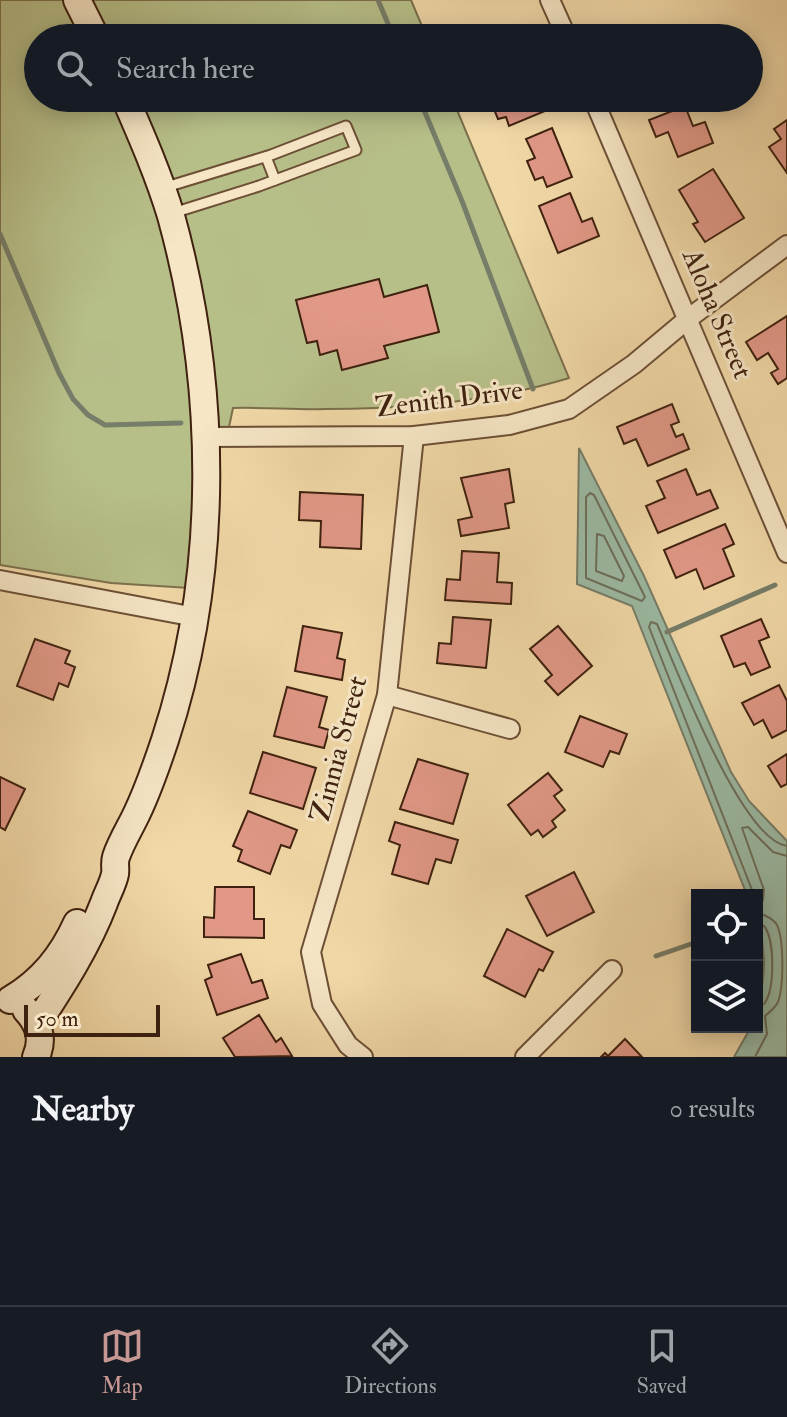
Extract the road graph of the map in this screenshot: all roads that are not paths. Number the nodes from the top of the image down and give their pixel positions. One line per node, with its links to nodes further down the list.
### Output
1 (77, 0): 3 (street)
2 (550, 0): 4 (street)
3 (89, 24)
4 (561, 24)
5 (131, 112): 9 (street)
6 (599, 112): 11 (street, Aloha Street)
7 (266, 157): 8 (lane); 8 (lane); 9 (lane)
8 (275, 180): 9 (lane)
9 (166, 201): 13 (street)
10 (787, 245): 11 (street, Zenith Drive)
11 (689, 318): 12 (street, Zenith Drive); 14 (street, Aloha Street)
12 (414, 436): 13 (street, Zenith Drive); 17 (street, Zinnia Street)
13 (206, 437): 16 (street)
14 (787, 553)
15 (0, 580): 16 (street)
16 (195, 617): 19 (street)
17 (387, 695): 18 (street); 23 (street, Zinnia Street)
18 (510, 729)
19 (114, 860): 21 (street); 22 (street)
20 (612, 970): 24 (street)
21 (5, 1000): 22 (street)
22 (40, 1046)
23 (363, 1057)
24 (525, 1057)

